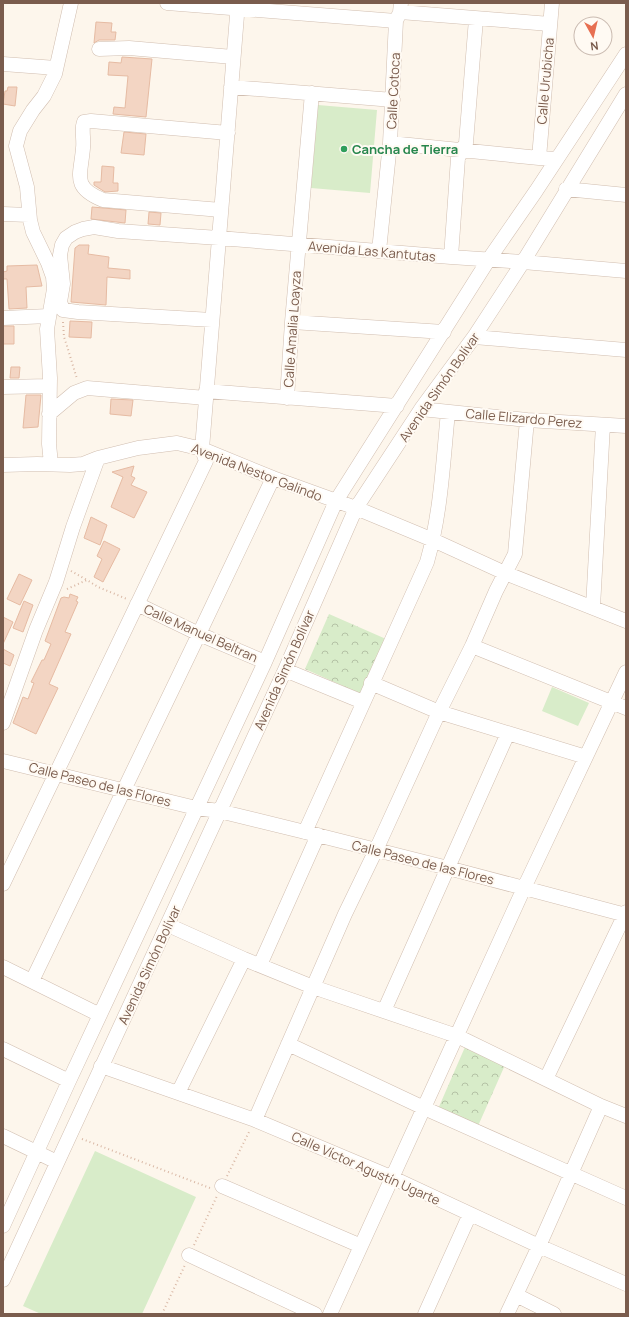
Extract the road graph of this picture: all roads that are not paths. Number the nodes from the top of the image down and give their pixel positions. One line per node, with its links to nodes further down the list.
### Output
1 (71, 3): 12 (street)
2 (167, 3): 4 (street)
3 (552, 3): 7 (street, Calle Urubicha)
4 (238, 6): 5 (street); 10 (street)
5 (399, 12): 6 (street); 16 (street, Calle Cotoca)
6 (476, 19): 7 (street); 21 (street)
7 (550, 24): 22 (street, Calle Urubicha)
8 (99, 49): 10 (street)
9 (626, 54): 23 (street, Avenida Simón Bolívar)
10 (233, 57): 13 (street)
11 (3, 64): 12 (street)
12 (56, 68): 20 (street)
13 (231, 87): 14 (street); 18 (street)
14 (312, 92): 16 (street); 30 (street, Calle Amalia Loayza)
15 (626, 94): 17 (street, Avenida Simón Bolívar)
16 (393, 100): 19 (street, Calle Cotoca)
17 (620, 114): 24 (street, Avenida Simón Bolívar)
18 (228, 133): 26 (street); 26 (street)
19 (390, 143): 21 (street); 31 (street, Calle Cotoca)
20 (10, 146): 28 (street)
21 (462, 151): 22 (street); 32 (street)
22 (539, 158): 23 (street)
23 (557, 159): 33 (street, Avenida Simón Bolívar)
24 (566, 190): 25 (street); 34 (street, Avenida Simón Bolívar)
25 (626, 195)
26 (222, 210): 29 (street)
27 (3, 214): 28 (street)
28 (29, 215): 36 (street)
29 (219, 238): 30 (street, Avenida Las Kantutas); 38 (street); 38 (street, Avenida Las Kantutas)
30 (298, 245): 31 (street, Avenida Las Kantutas); 39 (street, Calle Amalia Loayza)
31 (379, 252): 32 (street, Avenida Las Kantutas)
32 (451, 257): 33 (street, Avenida Las Kantutas)
33 (489, 259): 34 (street, Avenida Las Kantutas); 40 (street, Avenida Simón Bolívar)
34 (523, 262): 35 (street, Avenida Las Kantutas); 41 (street, Avenida Simón Bolívar)
35 (626, 271)
36 (49, 316): 37 (street); 43 (street)
37 (3, 318)
38 (212, 320): 45 (street)
39 (292, 322): 40 (street); 46 (street, Calle Amalia Loayza)
40 (444, 332): 47 (street, Avenida Simón Bolívar)
41 (474, 337): 42 (street); 48 (street, Avenida Simón Bolívar)
42 (626, 350)
43 (50, 386): 44 (street); 50 (street)
44 (3, 387)
45 (206, 395): 46 (street); 50 (street); 54 (street)
46 (288, 398): 47 (street)
47 (396, 406): 59 (street, Avenida Simón Bolívar)
48 (422, 409): 49 (street, Calle Elizardo Perez); 60 (street, Avenida Simón Bolívar)
49 (448, 412): 51 (street, Calle Elizardo Perez); 61 (street)
50 (49, 414): 56 (street)
51 (527, 420): 52 (street, Calle Elizardo Perez); 62 (street)
52 (604, 424): 53 (street, Calle Elizardo Perez); 64 (street)
53 (626, 426)
54 (202, 449): 55 (street, Avenida Nestor Galindo); 58 (street, Avenida Nestor Galindo); 63 (street)
55 (98, 458): 56 (street, Avenida Nestor Galindo); 76 (street)
56 (51, 464): 57 (street, Avenida Nestor Galindo)
57 (3, 465)
58 (272, 478): 59 (street, Avenida Nestor Galindo); 66 (street)
59 (336, 501): 60 (street, Avenida Nestor Galindo); 68 (street, Avenida Simón Bolívar)
60 (356, 508): 61 (street); 69 (street, Avenida Simón Bolívar)
61 (433, 540): 62 (street); 71 (street)
62 (505, 573): 64 (street); 67 (street)
63 (137, 604): 66 (street, Calle Manuel Beltran); 80 (street)
64 (593, 607): 65 (street)
65 (626, 621)
66 (199, 634): 68 (street, Calle Manuel Beltran); 81 (street)
67 (472, 646): 73 (street); 75 (street)
68 (265, 662): 82 (street, Avenida Simón Bolívar)
69 (285, 670): 72 (street); 83 (street, Avenida Simón Bolívar)
70 (626, 672): 73 (street)
71 (371, 682): 72 (street); 75 (street)
72 (363, 702): 84 (street)
73 (612, 702): 74 (street); 78 (street)
74 (626, 708)
75 (439, 712): 77 (street); 85 (street)
76 (3, 723)
77 (508, 733): 78 (street); 86 (street)
78 (586, 757): 88 (street)
79 (3, 761): 80 (street, Calle Paseo de las Flores)
80 (56, 773): 81 (street, Calle Paseo de las Flores); 87 (street)
81 (125, 790): 82 (street, Calle Paseo de las Flores); 94 (street)
82 (196, 808): 83 (street, Calle Paseo de las Flores); 97 (street, Avenida Simón Bolívar)
83 (219, 811): 84 (street, Calle Paseo de las Flores); 90 (street, Avenida Simón Bolívar)
84 (311, 833): 85 (street, Calle Paseo de las Flores); 92 (street)
85 (376, 850): 86 (street, Calle Paseo de las Flores); 95 (street)
86 (448, 868): 88 (street, Calle Paseo de las Flores); 96 (street)
87 (3, 884)
88 (524, 888): 89 (street, Calle Paseo de las Flores); 98 (street)
89 (626, 914): 102 (street)
90 (168, 925): 91 (street); 101 (street, Avenida Simón Bolívar)
91 (244, 959): 92 (street); 104 (street)
92 (260, 965): 95 (street)
93 (3, 967): 94 (street)
94 (32, 981): 97 (street)
95 (313, 987): 96 (street); 99 (street)
96 (384, 1011): 98 (street)
97 (100, 1015): 103 (street, Avenida Simón Bolívar)
98 (457, 1036): 102 (street); 106 (street)
99 (288, 1044): 106 (street); 108 (street)
100 (3, 1049): 103 (street)
101 (101, 1066): 104 (street, Calle Víctor Agustín Ugarte); 111 (street, Avenida Simón Bolívar)
102 (546, 1079): 105 (street)
103 (69, 1081): 110 (street, Avenida Simón Bolívar)
104 (178, 1093): 108 (street, Calle Víctor Agustín Ugarte)
105 (601, 1106): 107 (street); 112 (street)
106 (424, 1108): 112 (street); 113 (street)
107 (626, 1115)
108 (255, 1120): 113 (street, Calle Víctor Agustín Ugarte)
109 (3, 1136): 110 (street)
110 (36, 1152): 111 (street); 117 (street, Avenida Simón Bolívar)
111 (57, 1162): 121 (street, Avenida Simón Bolívar)
112 (572, 1174): 115 (street); 119 (street)
113 (393, 1178): 116 (street, Calle Víctor Agustín Ugarte); 118 (street)
114 (221, 1189): 118 (street)
115 (626, 1198)
116 (470, 1214): 119 (street, Calle Víctor Agustín Ugarte); 126 (street)
117 (3, 1225)
118 (361, 1246): 125 (street)
119 (539, 1246): 122 (street, Calle Víctor Agustín Ugarte); 123 (street)
120 (189, 1256): 124 (street)
121 (3, 1280)
122 (626, 1284)
123 (516, 1295): 127 (street); 128 (street)
124 (315, 1314)
125 (330, 1314)
126 (425, 1314)
127 (507, 1314)
128 (554, 1314)

